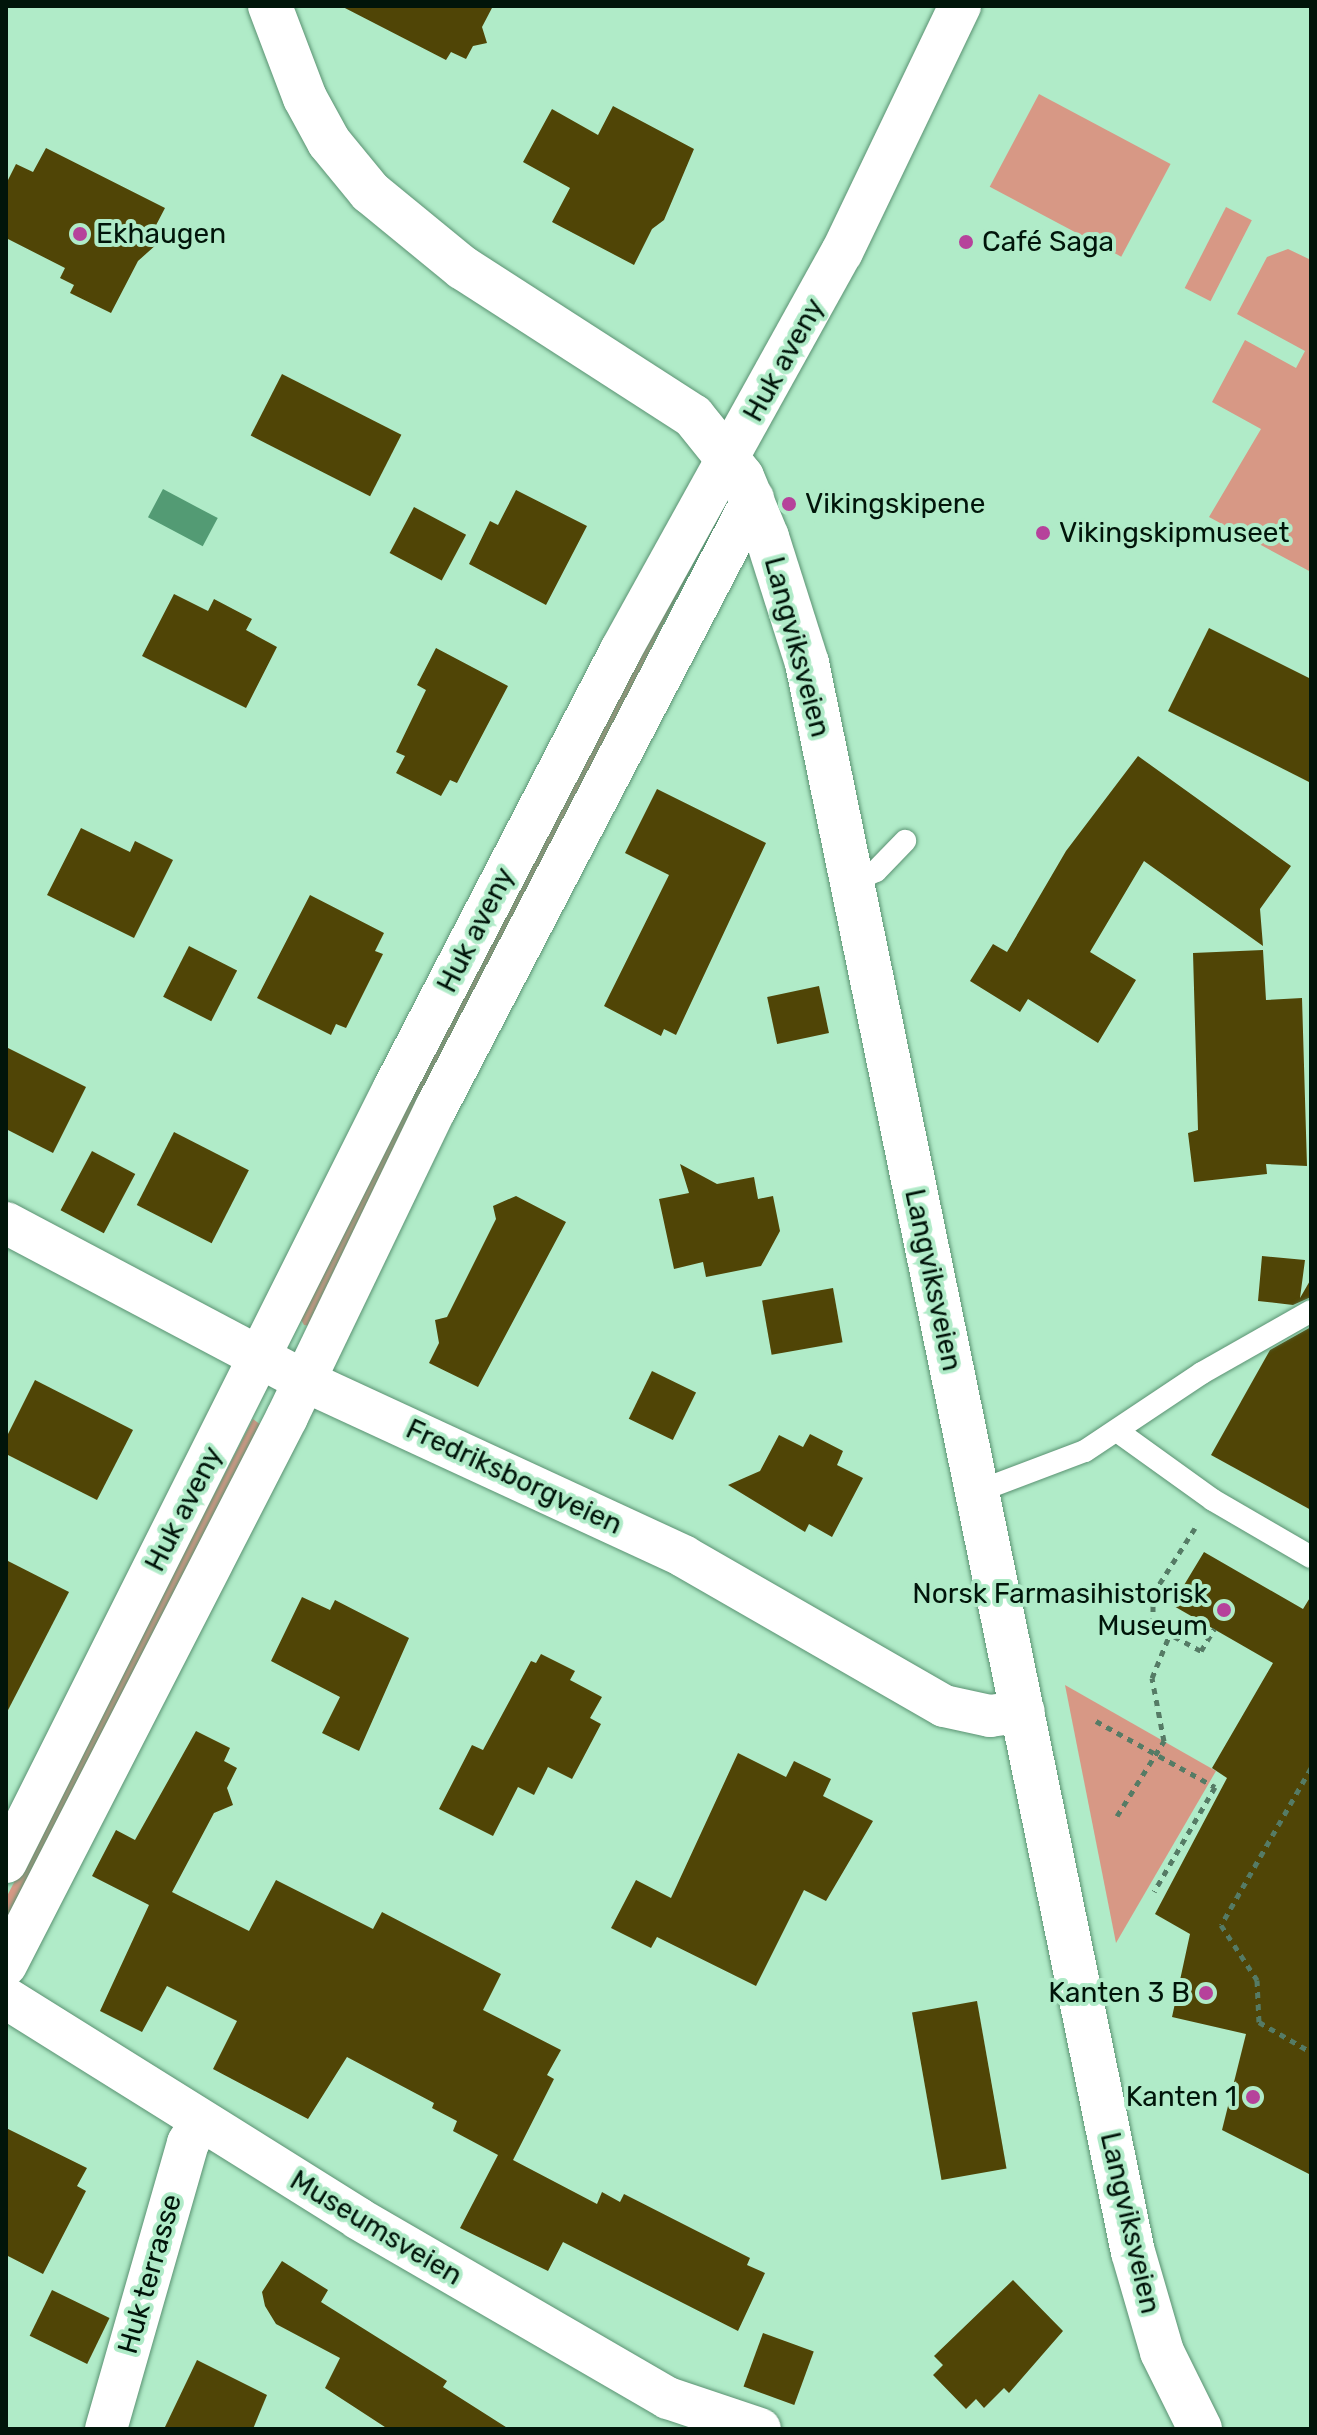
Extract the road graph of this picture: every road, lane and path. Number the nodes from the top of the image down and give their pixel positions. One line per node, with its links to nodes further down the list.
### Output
1 (270, 6): 3 (street, Langviksveien)
2 (960, 6): 3 (street, Huk aveny)
3 (729, 458): 4 (street, Langviksveien); 9 (street, Huk aveny)
4 (753, 499): 6 (street, Langviksveien); 10 (street, Huk aveny)
5 (905, 841): 6 (lane)
6 (850, 883): 12 (street, Langviksveien)
7 (6, 1223): 9 (street, Fredriksborgveien)
8 (1311, 1311): 11 (lane)
9 (262, 1357): 10 (street, Fredriksborgveien); 22 (street, Huk aveny)
10 (305, 1381): 17 (street, Fredriksborgveien); 24 (street, Huk aveny)
11 (1117, 1431): 12 (lane); 13 (lane)
12 (979, 1491): 17 (street, Langviksveien)
13 (1213, 1500): 14 (lane); 16 (path)
14 (1311, 1557)
15 (1214, 1629): 16 (path)
16 (1170, 1634): 19 (path)
17 (1024, 1711): 31 (street, Langviksveien)
18 (1096, 1721): 19 (path)
19 (1156, 1755): 21 (path); 23 (path)
20 (1311, 1768): 26 (path)
21 (1117, 1816)
22 (6, 1862)
23 (1154, 1892)
24 (6, 1965)
25 (6, 1998): 27 (street, Museumsveien)
26 (1311, 2052)
27 (200, 2123): 28 (street, Museumsveien); 29 (street, Huk terrasse)
28 (661, 2414): 30 (street, Museumsveien)
29 (106, 2429)
30 (760, 2429)
31 (1200, 2429)

